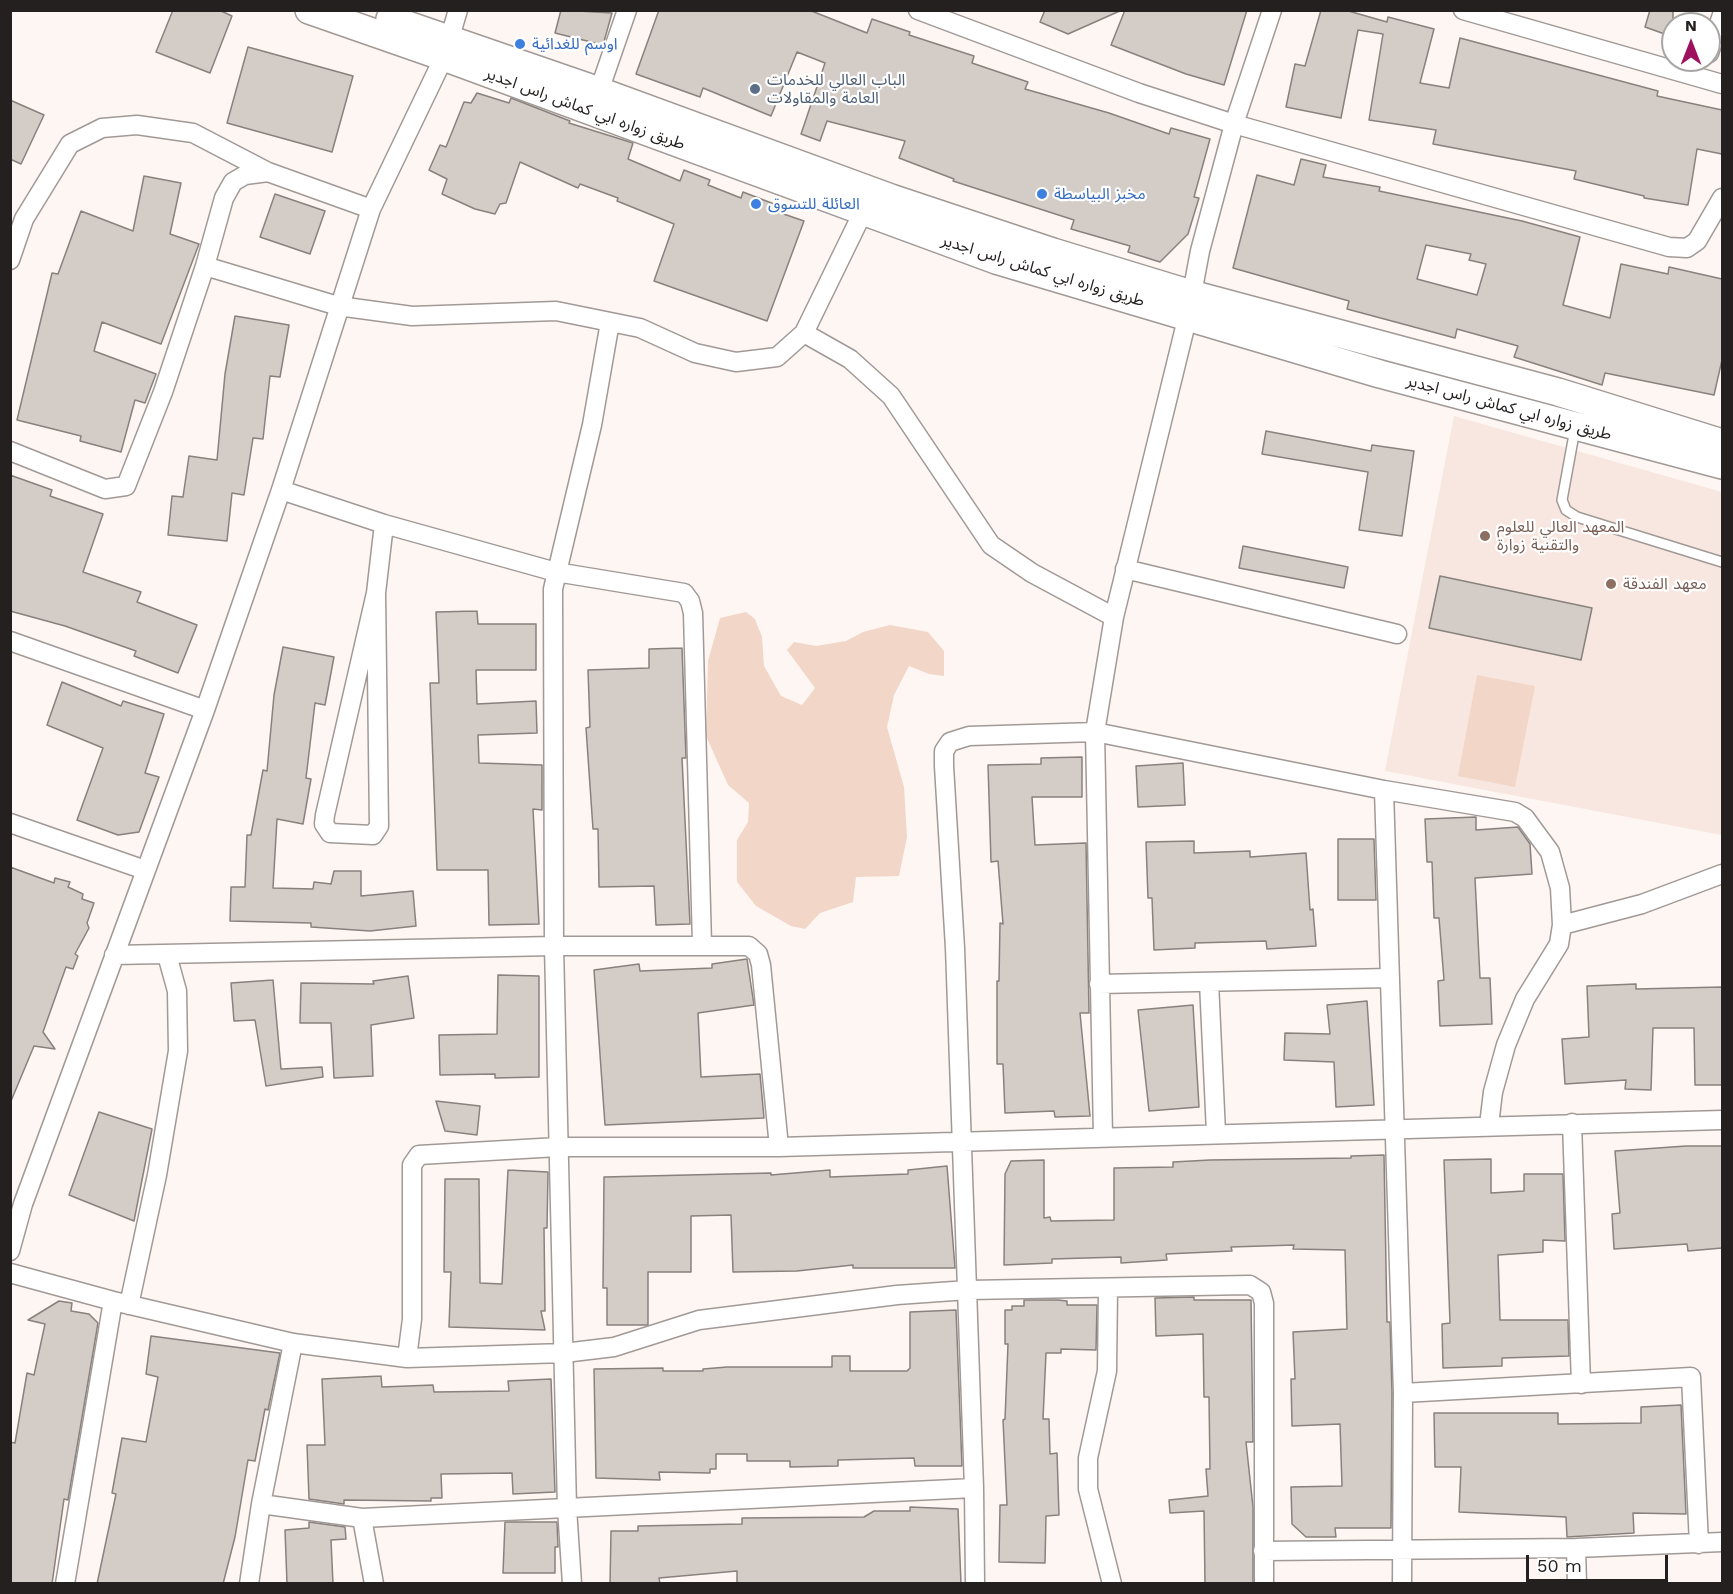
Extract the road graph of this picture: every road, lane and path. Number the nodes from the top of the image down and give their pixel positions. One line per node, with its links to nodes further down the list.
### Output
1 (309, 10): 8 (main road, طريق زواره ابي كماش راس اجدير)
2 (365, 10): 8 (main road)
3 (458, 10): 8 (street)
4 (627, 10): 12 (street)
5 (918, 10): 13 (street)
6 (1272, 10): 13 (street)
7 (1463, 10): 9 (street)
8 (447, 48): 12 (main road); 16 (street); 17 (main road, طريق زواره ابي كماش راس اجدير)
9 (1661, 59)
10 (1707, 72): 11 (street)
11 (1722, 84)
12 (599, 91): 21 (main road)
13 (1234, 124): 15 (street); 21 (street)
14 (268, 172): 16 (street); 18 (street); 20 (street)
15 (1722, 198)
16 (371, 209): 22 (street)
17 (863, 212): 21 (main road, طريق زواره ابي كماش راس اجدير); 24 (street)
18 (17, 217): 19 (street)
19 (10, 260)
20 (205, 266): 22 (street); 27 (street)
21 (1189, 305): 25 (main road, طريق زواره ابي كماش راس اجدير); 26 (main road); 32 (street)
22 (338, 306): 23 (street); 29 (street)
23 (610, 322): 24 (street); 33 (street)
24 (804, 333): 35 (street)
25 (1576, 427): 28 (main road, طريق زواره ابي كماش راس اجدير); 31 (lane)
26 (1722, 443)
27 (10, 451)
28 (1722, 465)
29 (281, 490): 30 (street); 38 (street)
30 (384, 524): 33 (street); 34 (street)
31 (1722, 562)
32 (1125, 569): 35 (street); 36 (street)
33 (556, 572): 45 (street); 46 (street)
34 (376, 593): 34 (street)
35 (1114, 617): 39 (street)
36 (1397, 634)
37 (10, 641): 38 (street)
38 (205, 710): 42 (street)
39 (1095, 732): 40 (street); 51 (street); 58 (street)
40 (1384, 790): 44 (street); 49 (street)
41 (10, 823): 42 (street)
42 (146, 870): 47 (street)
43 (1722, 874): 44 (street)
44 (1562, 925): 54 (street)
45 (702, 944): 46 (street); 60 (street)
46 (554, 946): 48 (street); 59 (street)
47 (114, 955): 48 (street); 61 (street)
48 (167, 955): 66 (street)
49 (1390, 978): 50 (street); 55 (street)
50 (1209, 981): 51 (street); 56 (street)
51 (1099, 984): 57 (street)
52 (1722, 1120): 53 (street)
53 (1572, 1123): 54 (street); 70 (street)
54 (1489, 1125): 55 (street)
55 (1396, 1128): 56 (street); 71 (street)
56 (1216, 1133): 57 (street)
57 (1102, 1136): 58 (street)
58 (961, 1142): 60 (street); 65 (street)
59 (558, 1147): 60 (street); 68 (street); 69 (street)
60 (779, 1147)
61 (17, 1202): 62 (street)
62 (10, 1251)
63 (10, 1273): 66 (street)
64 (1108, 1289): 65 (street); 80 (street); 86 (street)
65 (968, 1290): 68 (street); 72 (street)
66 (121, 1303): 67 (street); 81 (street)
67 (293, 1343): 69 (street); 73 (street)
68 (564, 1353): 69 (street); 74 (street)
69 (407, 1358)
70 (1581, 1384): 71 (street); 77 (street)
71 (1403, 1393): 79 (street)
72 (974, 1488): 74 (street); 85 (street)
73 (261, 1504): 75 (street); 82 (street)
74 (567, 1508): 75 (street); 84 (street)
75 (362, 1518): 83 (street)
76 (1722, 1542): 77 (street)
77 (1699, 1544): 78 (street)
78 (1576, 1548): 79 (street); 89 (street)
79 (1401, 1549): 80 (street); 88 (street)
80 (1263, 1551): 87 (street)
81 (64, 1584)
82 (249, 1584)
83 (374, 1584)
84 (572, 1584)
85 (975, 1584)
86 (1112, 1584)
87 (1264, 1584)
88 (1402, 1584)
89 (1578, 1584)

